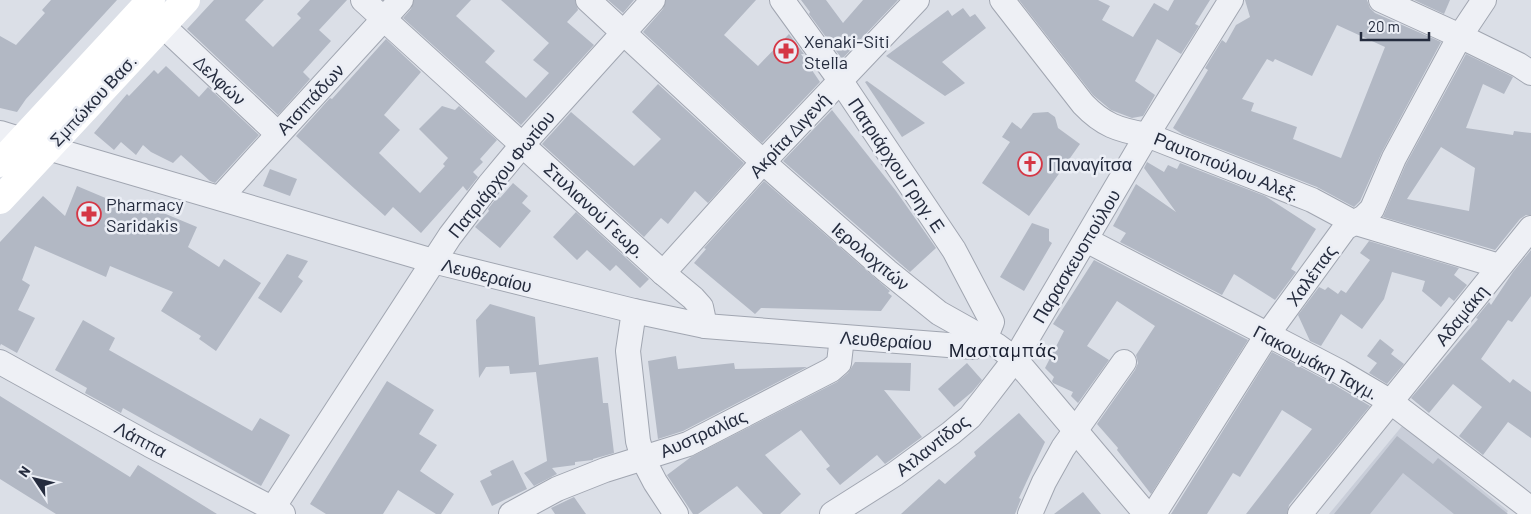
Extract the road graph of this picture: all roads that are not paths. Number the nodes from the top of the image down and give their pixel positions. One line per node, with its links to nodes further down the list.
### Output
1 (186, 0): 12 (main road, Σμπώκου Βασ.)
2 (364, 0): 13 (street, Στυλιανού Γεωρ.)
3 (401, 0): 13 (street, Ατσιπάδων)
4 (588, 0): 14 (street, Ιερολοχιτών)
5 (653, 0): 14 (street, Πατριάρχου Φωτίου)
6 (782, 0): 17 (street, Πατριάρχου Γρηγ. Ε)
7 (917, 0): 17 (street, Ακρίτα Διγενή)
8 (1002, 0): 19 (street, Ραυτοπούλου Αλεξ.)
9 (1231, 0): 19 (street, Παρασκευοπούλου)
10 (1380, 0): 15 (street)
11 (1484, 0): 15 (street, Χαλέπας)
12 (151, 7): 18 (street, Δελφών); 20 (main road, Σμπώκου Βασ.); 22 (main road, Σμπώκου Βασ.)
13 (384, 18): 18 (street, Ατσιπάδων); 21 (street, Στυλιανού Γεωρ.)
14 (623, 33): 21 (street, Πατριάρχου Φωτίου); 23 (street, Ιερολοχιτών)
15 (1460, 36): 16 (street); 27 (street, Χαλέπας)
16 (1531, 73)
17 (840, 80): 23 (street, Ακρίτα Διγενή); 37 (street, Πατριάρχου Γρηγ. Ε)
18 (278, 134): 25 (street, Ατσιπάδων)
19 (1147, 134): 27 (street, Ραυτοπούλου Αλεξ.); 29 (street, Παρασκευοπούλου)
20 (11, 136): 22 (street, Λευθεραίου); 24 (main road, Σμπώκου Βασ.)
21 (523, 144): 30 (street, Πατριάρχου Φωτίου); 32 (street, Στυλιανού Γεωρ.)
22 (48, 148): 25 (street, Λευθεραίου); 26 (main road, Σμπώκου Βασ.)
23 (764, 162): 32 (street, Ακρίτα Διγενή); 37 (street, Ιερολοχιτών)
24 (0, 163)
25 (220, 198): 30 (street, Λευθεραίου)
26 (0, 200)
27 (1353, 222): 31 (street, Ραυτοπούλου Αλεξ.); 35 (street, Χαλέπας)
28 (1531, 228): 31 (street, Αδαμάκη)
29 (1086, 240): 35 (street, Γιακουμάκη Ταγμ.); 38 (street, Παρασκευοπούλου)
30 (433, 261): 33 (street, Λευθεραίου); 45 (street, Πατριάρχου Φωτίου)
31 (1499, 266): 41 (street, Αδαμάκη)
32 (663, 273): 34 (street, Στυλιανού Γεωρ.)
33 (634, 311): 34 (street, Λευθεραίου); 43 (street)
34 (705, 326): 36 (street, Λευθεραίου)
35 (1267, 335): 41 (street, Γιακουμάκη Ταγμ.); 51 (street, Χαλέπας)
36 (842, 337): 37 (street, Λευθεραίου); 43 (street, Αυστραλίας)
37 (985, 339): 38 (street, Ιερολοχιτών)
38 (1015, 359): 42 (street, Ιερολοχιτών); 48 (street, Ατλαντίδος)
39 (0, 362): 45 (street, Λάππα)
40 (1124, 362): 42 (street)
41 (1391, 402): 44 (street, Γιακουμάκη Ταγμ.); 52 (street, Αδαμάκη)
42 (1076, 431): 49 (street); 50 (street, Ιερολοχιτών)
43 (643, 459): 46 (street, Αυστραλίας); 47 (street)
44 (1531, 509)
45 (275, 512)
46 (511, 514)
47 (676, 514)
48 (832, 514)
49 (1030, 514)
50 (1146, 514)
51 (1154, 514)
52 (1300, 514)

